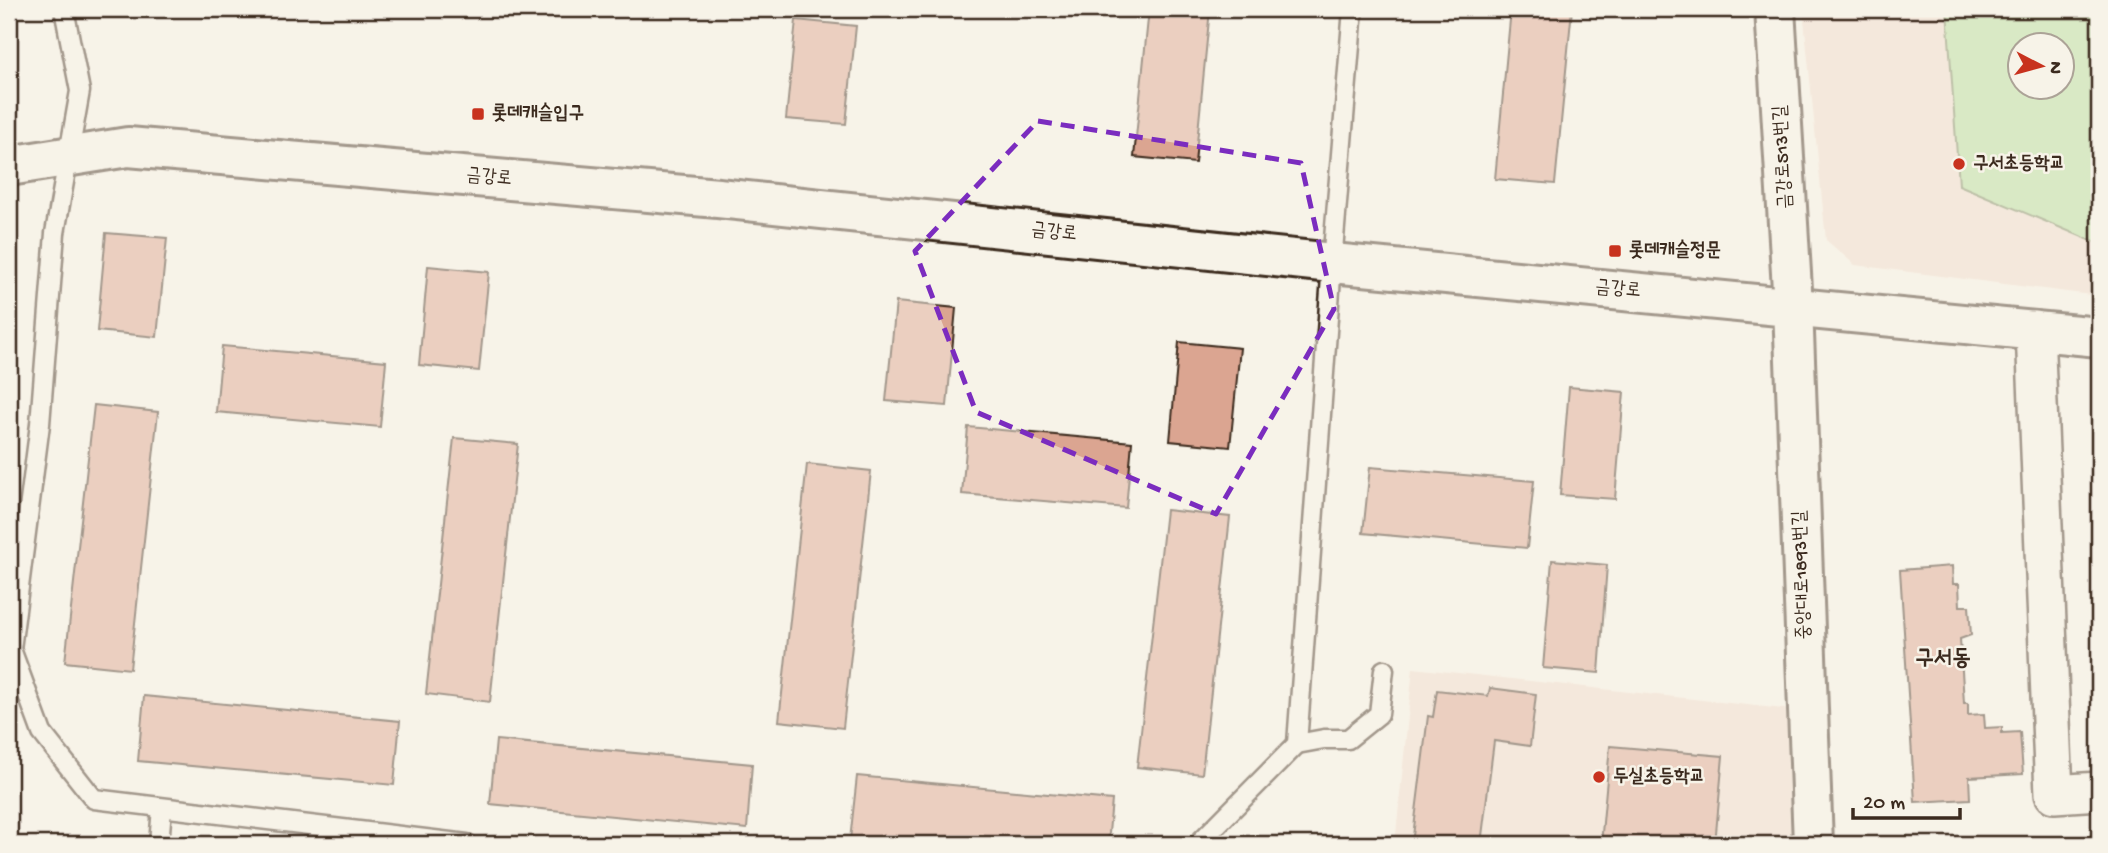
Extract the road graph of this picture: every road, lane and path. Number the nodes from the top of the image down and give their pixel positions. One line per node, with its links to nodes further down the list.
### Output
1 (64, 9): 4 (lane)
2 (1353, 9): 6 (lane)
3 (1775, 9): 7 (street, 금강로513번길)
4 (69, 154): 5 (street, 금강로); 6 (street, 금강로); 13 (lane)
5 (9, 166)
6 (1332, 262): 7 (street, 금강로); 11 (lane)
7 (1793, 306): 8 (street, 금강로); 17 (street, 중앙대로1893번길)
8 (2035, 330): 9 (street, 금강로); 12 (street)
9 (2099, 337)
10 (1384, 670): 11 (lane)
11 (1297, 744): 16 (lane)
12 (2099, 791)
13 (162, 808): 14 (lane); 15 (lane)
14 (159, 844)
15 (467, 844)
16 (1198, 844)
17 (1813, 844)

